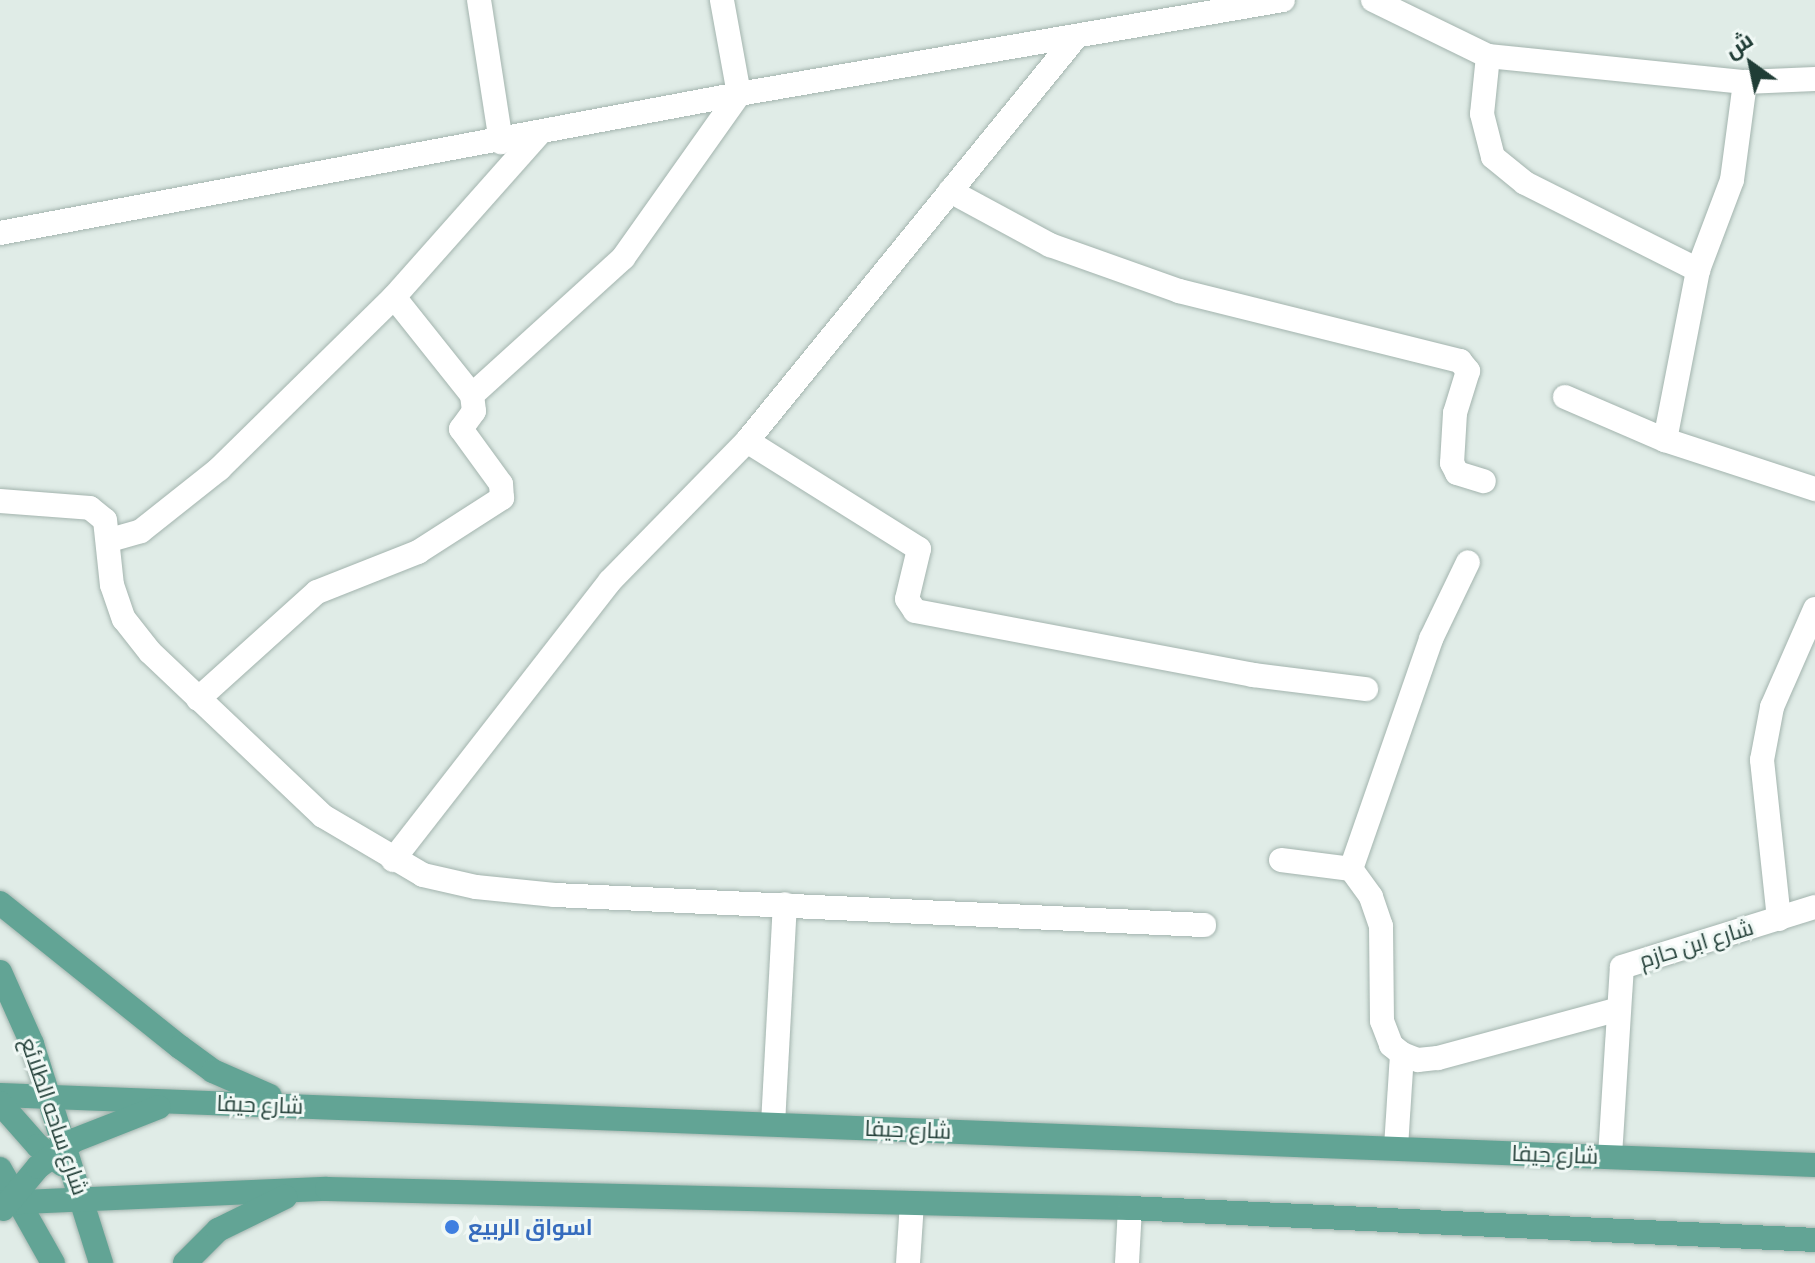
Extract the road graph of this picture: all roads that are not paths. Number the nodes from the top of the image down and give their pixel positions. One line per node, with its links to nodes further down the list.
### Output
1 (479, 0): 11 (street)
2 (722, 0): 9 (street)
3 (1283, 0): 5 (street)
4 (1373, 0): 6 (street)
5 (1076, 37): 9 (street); 12 (street)
6 (1488, 56): 8 (street); 14 (street)
7 (1815, 79): 8 (street)
8 (1745, 82): 14 (street)
9 (739, 94): 10 (street); 16 (street)
10 (538, 135): 11 (street); 15 (street)
11 (501, 142): 13 (street)
12 (950, 191): 19 (street); 20 (street)
13 (0, 233)
14 (1698, 270): 18 (street)
15 (394, 297): 16 (street); 23 (street)
16 (472, 395): 27 (street)
17 (1565, 397): 18 (street)
18 (1665, 440): 21 (street)
19 (747, 441): 26 (street); 28 (street)
20 (1484, 481)
21 (1815, 489)
22 (0, 501): 23 (street)
23 (110, 540): 27 (street)
24 (1468, 562): 30 (street)
25 (1815, 609): 34 (street)
26 (1366, 689)
27 (198, 699): 28 (street)
28 (393, 860): 32 (street)
29 (1281, 860): 30 (street)
30 (1351, 869): 39 (street)
31 (0, 903): 43 (main road)
32 (785, 904): 35 (street); 44 (street)
33 (1815, 907): 34 (street, شارع ابن حازم)
34 (1779, 919): 37 (street, شارع ابن حازم)
35 (1204, 925)
36 (0, 972): 38 (main road, شارع ساحه الطلائع)
37 (1616, 1010): 39 (street); 47 (street, شارع ابن حازم)
38 (32, 1044): 40 (main road, شارع ساحه الطلائع); 41 (main road)
39 (1402, 1054): 45 (street)
40 (50, 1097): 41 (main road, شارع حيفا); 42 (main road, شارع حيفا); 46 (main road, شارع ساحه الطلائع)
41 (2, 1100): 46 (main road)
42 (180, 1101): 43 (main road, شارع حيفا); 46 (main road)
43 (299, 1105): 44 (main road, شارع حيفا)
44 (773, 1124): 45 (main road, شارع حيفا)
45 (1396, 1147): 47 (main road, شارع حيفا)
46 (59, 1151): 50 (main road); 54 (main road)
47 (1610, 1156): 48 (main road, شارع حيفا)
48 (1815, 1165)
49 (0, 1169): 54 (main road)
50 (75, 1174): 52 (main road); 53 (main road, شارع ساحه الطلائع)
51 (307, 1190): 52 (main road); 55 (main road); 60 (main road)
52 (142, 1197): 53 (main road)
53 (84, 1200): 54 (main road); 59 (main road, شارع ساحه الطلائع)
54 (9, 1203): 58 (main road)
55 (912, 1203): 56 (main road); 61 (street)
56 (1130, 1208): 57 (main road); 62 (street)
57 (1815, 1240)
58 (53, 1263)
59 (101, 1263)
60 (185, 1263)
61 (908, 1263)
62 (1127, 1263)

